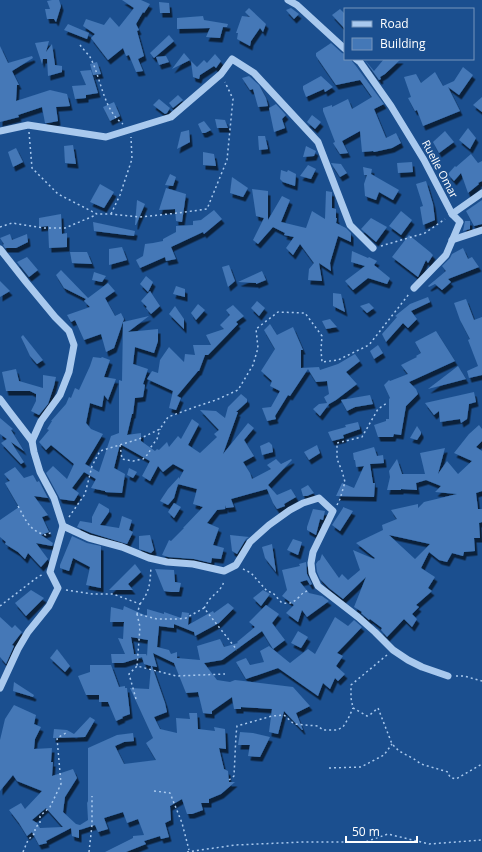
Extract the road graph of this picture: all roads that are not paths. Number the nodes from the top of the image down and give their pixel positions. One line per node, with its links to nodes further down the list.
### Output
1 (288, 0): 2 (street)
2 (344, 48)
3 (357, 60): 6 (street, Ruelle Omar)
4 (0, 131): 9 (street)
5 (482, 193): 6 (street)
6 (452, 214): 8 (street, Ruelle Omar)
7 (482, 230): 8 (street)
8 (452, 240): 11 (street, Ruelle Omar)
9 (373, 248)
10 (0, 249): 13 (street)
11 (414, 288)
12 (0, 399): 13 (street)
13 (32, 441): 14 (street)
14 (63, 526): 15 (street); 16 (street)
15 (448, 676)
16 (0, 688)

